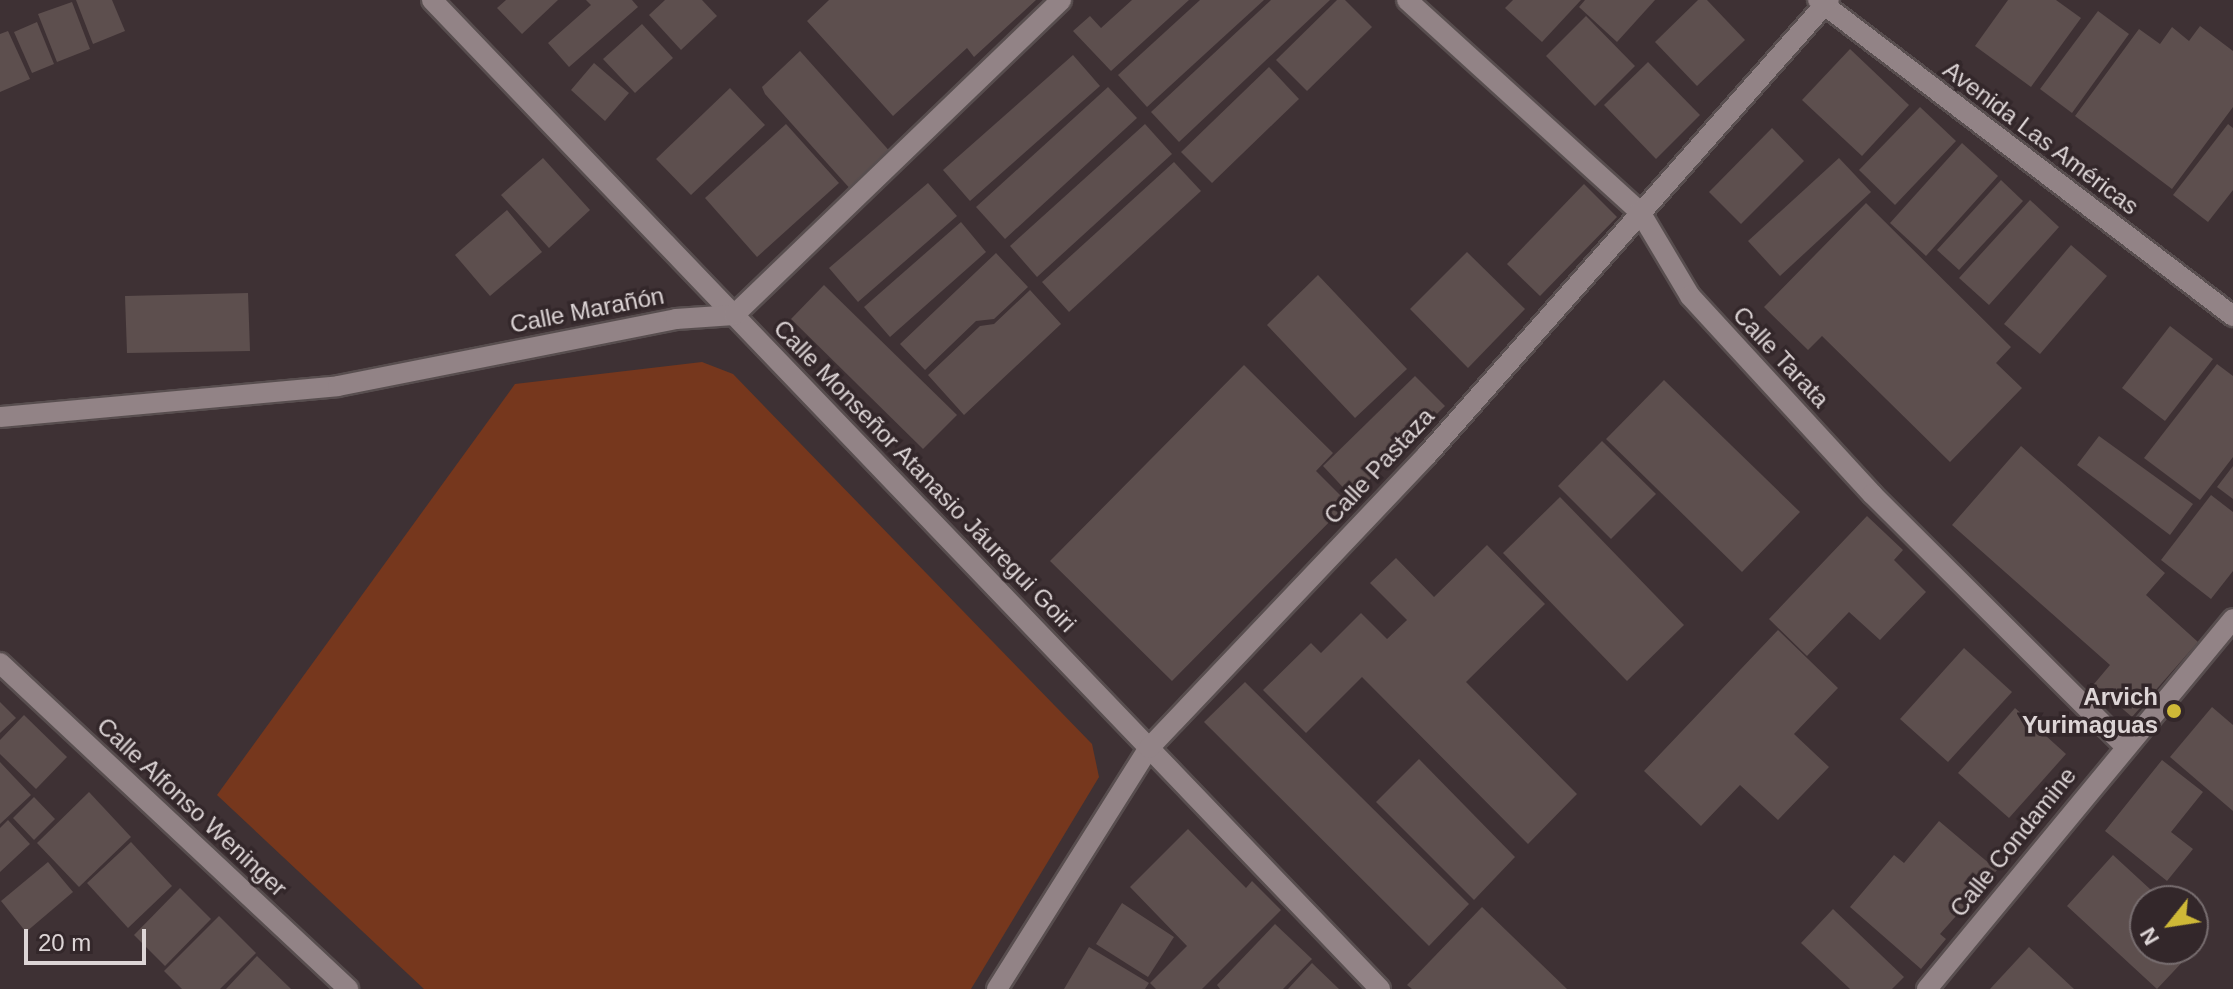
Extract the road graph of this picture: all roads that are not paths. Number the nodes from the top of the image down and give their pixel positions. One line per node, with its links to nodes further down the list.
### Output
1 (432, 0): 6 (street, Calle Monseñor Atanasio Jáuregui Goiri)
2 (1061, 0): 6 (street)
3 (1407, 0): 5 (street, Calle Tarata)
4 (1824, 2): 5 (street, Calle Pastaza); 7 (street, Avenida Las Américas)
5 (1640, 212): 11 (street, Calle Tarata); 12 (street, Calle Pastaza)
6 (734, 315): 8 (street, Calle Marañón); 12 (street, Calle Monseñor Atanasio Jáuregui Goiri)
7 (2233, 316)
8 (0, 417)
9 (2233, 619): 11 (street, Calle Condamine)
10 (0, 663): 13 (street, Calle Alfonso Weninger)
11 (2125, 746): 16 (street, Calle Condamine)
12 (1149, 748): 14 (street, Calle Pastaza); 15 (street, Calle Monseñor Atanasio Jáuregui Goiri)
13 (348, 989)
14 (997, 989)
15 (1380, 989)
16 (1927, 989)

